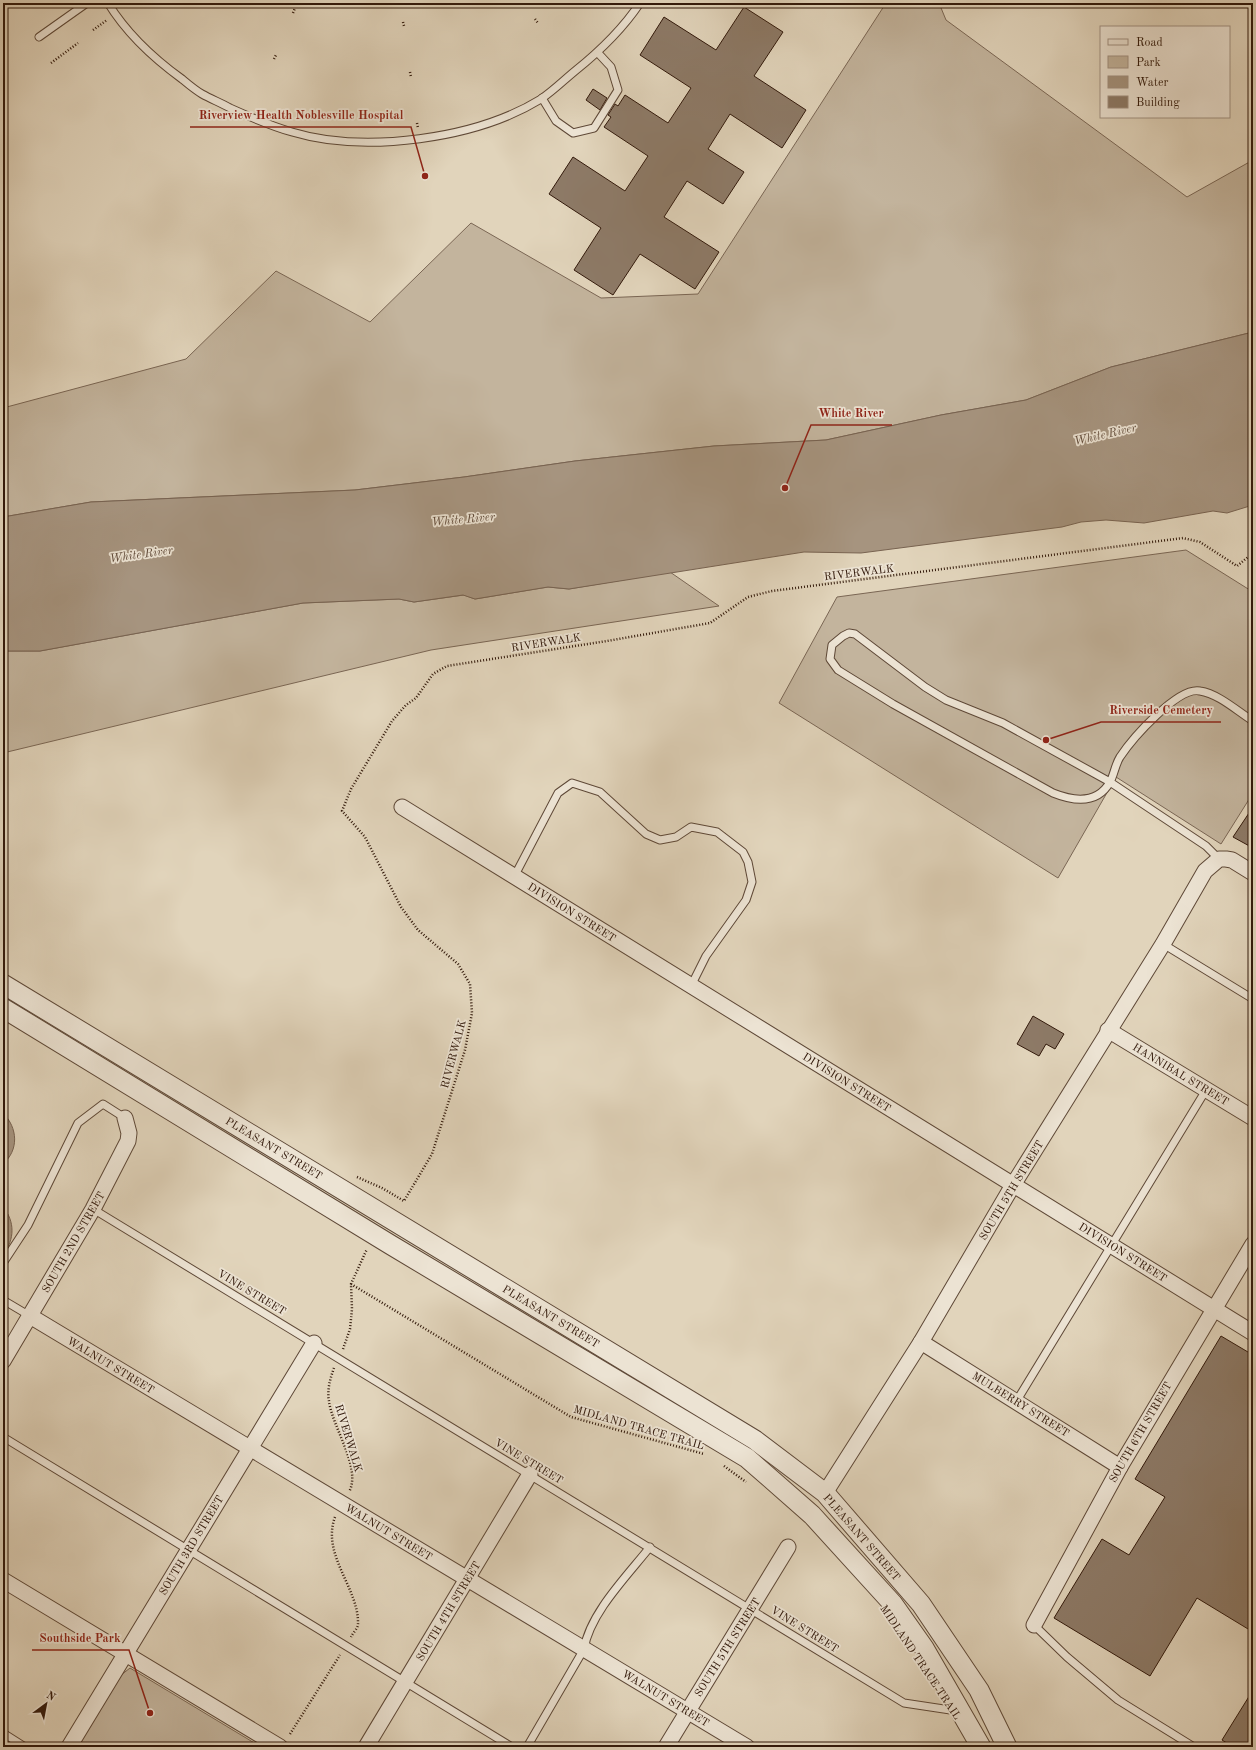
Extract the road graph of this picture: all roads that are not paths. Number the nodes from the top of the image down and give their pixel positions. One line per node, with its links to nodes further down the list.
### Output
1 (87, 3): 4 (lane)
2 (108, 3): 6 (lane)
3 (640, 3): 5 (lane)
4 (39, 37)
5 (598, 53): 6 (lane); 6 (lane)
6 (542, 98)
7 (1253, 721): 8 (lane)
8 (1110, 782): 8 (lane); 10 (lane)
9 (402, 808): 12 (street, DIVISION STREET)
10 (1219, 859): 11 (street); 13 (street, SOUTH 5TH STREET)
11 (1253, 873)
12 (514, 876): 15 (street, DIVISION STREET); 15 (lane)
13 (1164, 944): 16 (lane); 18 (street, SOUTH 5TH STREET)
14 (3, 984): 39 (street, PLEASANT STREET)
15 (691, 986): 22 (street, DIVISION STREET)
16 (1253, 998)
17 (3, 1008): 51 (street, PLEASANT STREET)
18 (1108, 1030): 19 (street, HANNIBAL STREET); 22 (street, SOUTH 5TH STREET)
19 (1206, 1090): 21 (street, HANNIBAL STREET); 25 (lane)
20 (126, 1118): 23 (street, SOUTH 2ND STREET); 26 (lane)
21 (1253, 1118)
22 (1014, 1185): 25 (street, DIVISION STREET); 31 (street, SOUTH 5TH STREET)
23 (93, 1209): 29 (street, SOUTH 2ND STREET); 32 (lane, VINE STREET)
24 (1253, 1244): 28 (street, SOUTH 6TH STREET)
25 (1112, 1245): 28 (street, DIVISION STREET); 34 (lane)
26 (3, 1263)
27 (3, 1300): 29 (lane)
28 (1213, 1308): 30 (street, DIVISION STREET); 37 (street, SOUTH 6TH STREET)
29 (30, 1316): 33 (street, SOUTH 2ND STREET); 36 (street, WALNUT STREET)
30 (1253, 1333)
31 (921, 1342): 34 (street, MULBERRY STREET); 39 (street, SOUTH 5TH STREET)
32 (314, 1343): 36 (street, SOUTH 3RD STREET); 38 (lane, VINE STREET)
33 (3, 1361)
34 (1016, 1402): 37 (street, MULBERRY STREET)
35 (3, 1437): 42 (lane)
36 (250, 1448): 42 (street, SOUTH 3RD STREET); 43 (street, WALNUT STREET)
37 (1120, 1467): 46 (street, SOUTH 6TH STREET)
38 (530, 1474): 40 (lane, VINE STREET); 43 (street, SOUTH 4TH STREET)
39 (825, 1493): 62 (street, PLEASANT STREET)
40 (650, 1547): 45 (lane, VINE STREET); 47 (lane)
41 (788, 1547): 45 (street, SOUTH 5TH STREET)
42 (188, 1550): 48 (street, SOUTH 3RD STREET); 49 (lane)
43 (467, 1579): 47 (street, WALNUT STREET); 49 (street, SOUTH 4TH STREET)
44 (3, 1580): 48 (street)
45 (750, 1608): 50 (street, SOUTH 5TH STREET); 51 (lane, VINE STREET)
46 (1034, 1625): 63 (lane)
47 (584, 1649): 50 (street, WALNUT STREET); 58 (lane)
48 (126, 1654): 54 (street, SOUTH 3RD STREET); 55 (street)
49 (405, 1682): 56 (street, SOUTH 4TH STREET); 57 (lane)
50 (687, 1711): 59 (street, SOUTH 5TH STREET); 60 (street, WALNUT STREET)
51 (959, 1712): 61 (street, PLEASANT STREET)
52 (3, 1733): 53 (lane)
53 (25, 1747)
54 (69, 1747)
55 (280, 1747)
56 (366, 1747)
57 (512, 1747)
58 (527, 1747)
59 (666, 1747)
60 (747, 1747)
61 (981, 1747)
62 (1007, 1747)
63 (1194, 1747)

